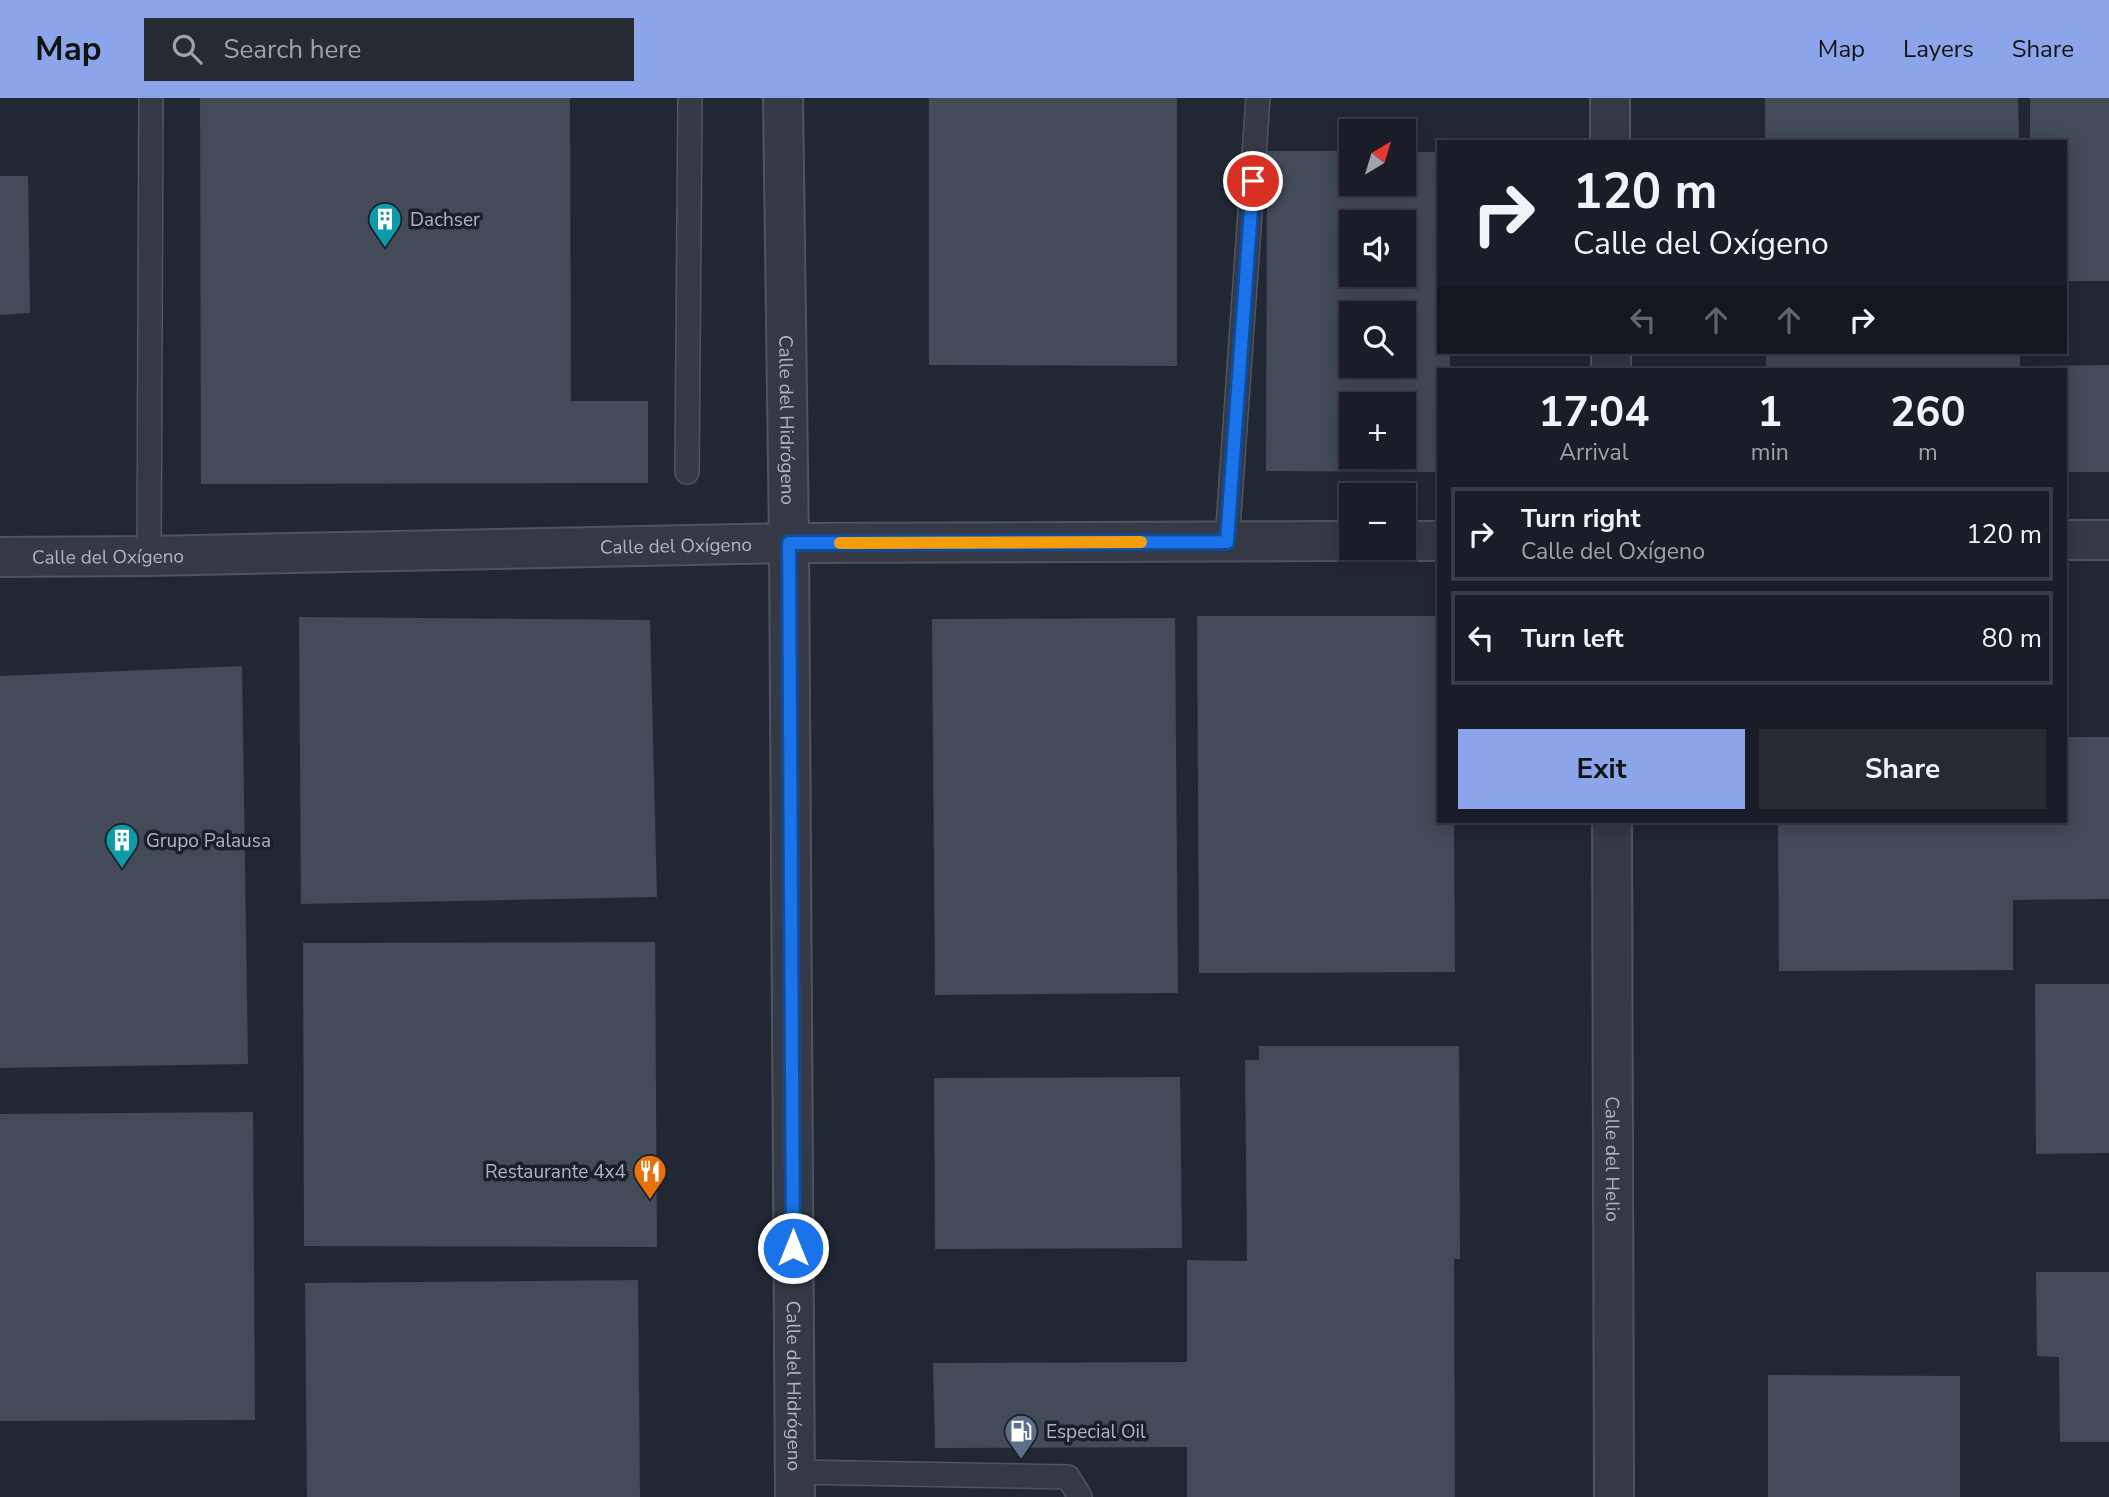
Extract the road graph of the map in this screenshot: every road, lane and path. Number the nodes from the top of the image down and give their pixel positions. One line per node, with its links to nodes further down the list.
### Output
1 (151, 98): 15 (lane)
2 (690, 98): 7 (lane)
3 (783, 98): 14 (street, Calle del Hidrógeno)
4 (1258, 98): 13 (lane)
5 (1610, 98): 6 (street)
6 (1610, 140)
7 (687, 472)
8 (2067, 540): 9 (street)
9 (2109, 540)
10 (1339, 541): 13 (street, Calle del Oxígeno)
11 (1416, 541): 12 (street)
12 (1437, 541)
13 (1227, 542): 14 (street, Calle del Oxígeno)
14 (789, 543): 15 (street, Calle del Oxígeno); 18 (street, Calle del Hidrógeno)
15 (149, 556): 16 (street, Calle del Oxígeno)
16 (0, 557)
17 (1612, 823): 20 (street, Calle del Helio)
18 (795, 1485): 19 (lane)
19 (1080, 1497)
20 (1614, 1497)

